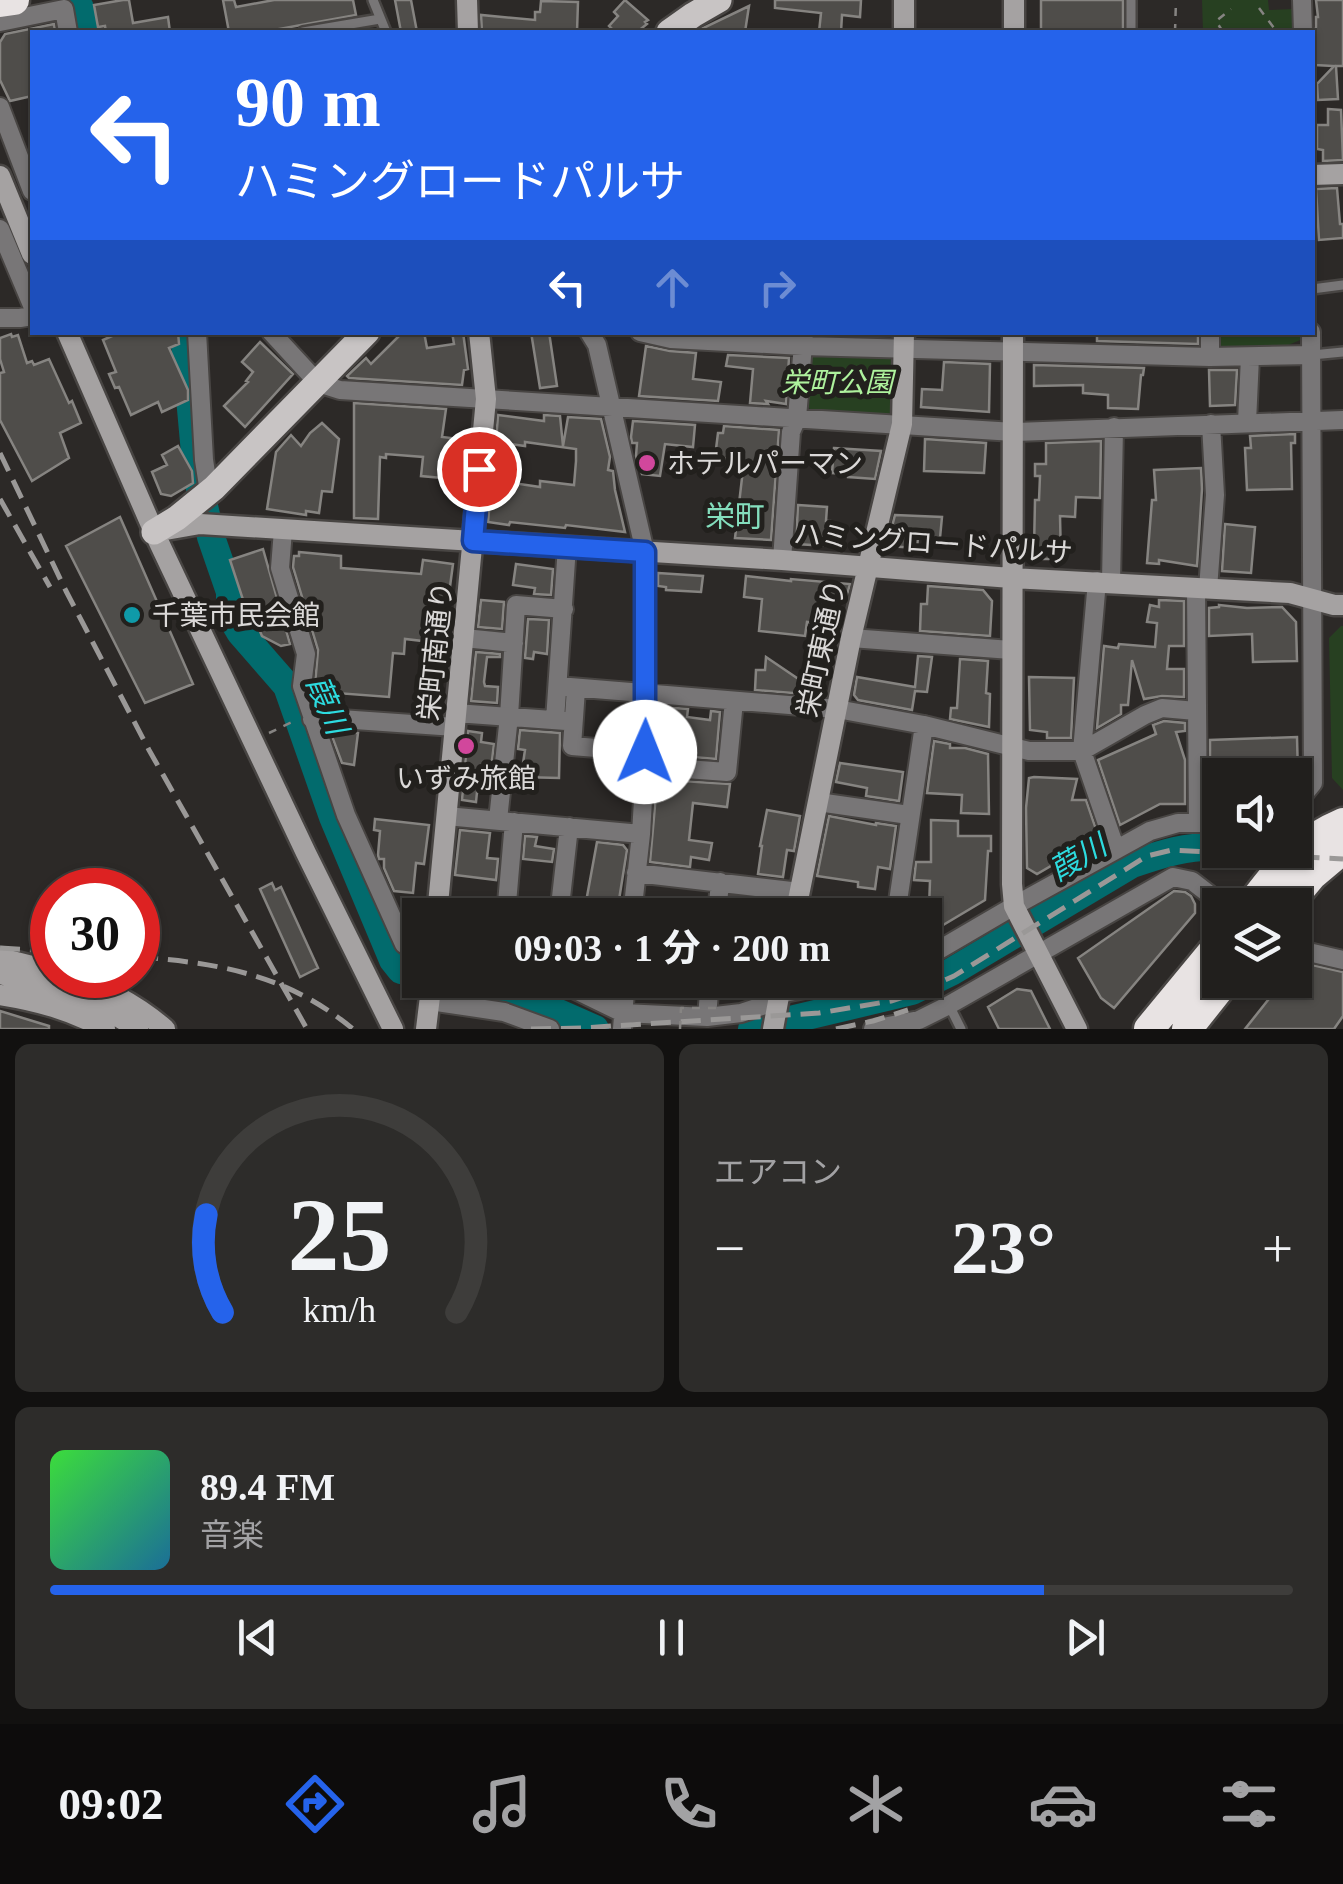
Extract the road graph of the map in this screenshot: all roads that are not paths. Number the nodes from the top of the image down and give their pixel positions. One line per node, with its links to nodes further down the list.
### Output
1 (14, 0): 9 (highway)
2 (373, 0): 10 (lane)
3 (467, 0): 16 (street)
4 (720, 0): 12 (main road)
5 (904, 0): 17 (street)
6 (1014, 0): 18 (street)
7 (1131, 0): 19 (lane)
8 (1302, 0): 20 (street)
9 (0, 2)
10 (380, 18): 14 (lane); 15 (lane)
11 (0, 22): 13 (street)
12 (696, 24)
13 (68, 30)
14 (314, 30)
15 (385, 30)
16 (468, 30)
17 (904, 30)
18 (1014, 30)
19 (1131, 30)
20 (1304, 30)
21 (0, 107): 22 (street)
22 (25, 147): 26 (street)
23 (1343, 174): 24 (street)
24 (1315, 175)
25 (0, 176): 28 (street)
26 (30, 178)
27 (0, 229): 31 (street)
28 (30, 249)
29 (1343, 285): 30 (lane)
30 (1315, 289)
31 (30, 300)
32 (30, 316): 33 (street)
33 (0, 318)
34 (68, 335): 63 (street)
35 (197, 335): 61 (street)
36 (274, 335): 50 (street)
37 (364, 335): 50 (main road)
38 (480, 335): 51 (street, 栄町南通り)
39 (591, 335): 52 (street)
40 (656, 335): 43 (street)
41 (1210, 335): 48 (street)
42 (1312, 335): 47 (street)
43 (804, 340): 44 (street); 53 (street)
44 (904, 341): 45 (street); 57 (street, 栄町東通り)
45 (1013, 343): 48 (street); 60 (street)
46 (1343, 352): 47 (lane)
47 (1312, 354): 49 (street); 55 (street)
48 (1210, 357): 49 (street)
49 (1250, 358): 56 (street)
50 (318, 382): 51 (street); 61 (main road)
51 (486, 400): 52 (street); 64 (street, 栄町南通り)
52 (612, 407): 53 (street); 66 (street)
53 (797, 418): 57 (street); 67 (street)
54 (1343, 420): 55 (street)
55 (1312, 421): 56 (street); 72 (street)
56 (1247, 422): 58 (street)
57 (902, 424): 60 (street); 68 (street, 栄町東通り)
58 (1211, 424): 59 (street); 71 (street)
59 (1114, 427): 60 (street); 70 (street)
60 (1014, 432): 69 (street)
61 (207, 500): 62 (street, ハミングロードパルサ); 63 (main road)
62 (283, 530): 64 (street, ハミングロードパルサ); 85 (street)
63 (154, 532): 143 (street)
64 (473, 541): 65 (street, ハミングロードパルサ); 75 (street, 栄町南通り)
65 (567, 546): 66 (street, ハミングロードパルサ); 74 (street)
66 (645, 552): 67 (street, ハミングロードパルサ); 80 (street)
67 (782, 560): 68 (street, ハミングロードパルサ)
68 (866, 566): 69 (street, ハミングロードパルサ); 76 (street, 栄町東通り)
69 (1012, 578): 70 (street, ハミングロードパルサ); 78 (street)
70 (1104, 582): 71 (street, ハミングロードパルサ); 90 (street)
71 (1202, 589): 72 (street, ハミングロードパルサ); 83 (street)
72 (1311, 600): 73 (street, ハミングロードパルサ); 92 (street)
73 (1343, 605)
74 (564, 610): 77 (street); 79 (street)
75 (464, 638): 77 (street); 86 (street, 栄町南通り)
76 (851, 638): 78 (street); 82 (street, 栄町東通り)
77 (514, 642): 84 (street)
78 (1011, 650): 89 (street)
79 (567, 688): 80 (street); 87 (street)
80 (646, 694): 81 (street); 91 (street)
81 (734, 701): 82 (street); 91 (street)
82 (837, 708): 88 (street); 93 (street, 栄町東通り)
83 (1196, 710): 90 (street); 97 (street)
84 (509, 716): 86 (street); 87 (street); 96 (street)
85 (312, 719): 86 (street); 120 (street)
86 (456, 720): 95 (street, 栄町南通り)
87 (564, 721): 91 (street)
88 (924, 724): 89 (street); 94 (street)
89 (1013, 746): 90 (street); 119 (street)
90 (1082, 751): 103 (street)
91 (645, 759): 101 (street)
92 (1312, 786)
93 (818, 802): 94 (street); 111 (street, 栄町東通り)
94 (909, 815): 118 (street)
95 (446, 816): 96 (street); 112 (street, 栄町南通り)
96 (506, 821): 100 (street); 113 (street)
97 (1198, 821): 98 (street); 103 (street)
98 (1202, 821)
99 (1343, 822): 102 (highway)
100 (569, 827): 101 (street); 114 (street)
101 (641, 834): 106 (street)
102 (1312, 838)
103 (1116, 850): 119 (street)
104 (1337, 862): 110 (highway)
105 (1279, 868): 109 (highway)
106 (636, 874): 107 (street); 115 (street)
107 (720, 882): 111 (street); 116 (street)
108 (1202, 888): 121 (street)
109 (1264, 888)
110 (1307, 888)
111 (800, 892): 117 (street, 栄町東通り)
112 (439, 898)
113 (506, 898)
114 (561, 898)
115 (634, 898)
116 (719, 898)
117 (799, 898)
118 (898, 898)
119 (1018, 913): 121 (street); 122 (street)
120 (402, 940)
121 (1036, 947): 136 (street); 149 (street)
122 (942, 950)
123 (1312, 953): 125 (street)
124 (0, 958): 127 (street)
125 (1343, 960)
126 (1202, 965): 150 (highway)
127 (30, 966)
128 (4, 981): 140 (street); 141 (street)
129 (123, 998): 142 (street)
130 (430, 998): 144 (street)
131 (458, 998): 137 (street)
132 (584, 998): 139 (street)
133 (711, 998): 138 (street)
134 (1212, 998): 151 (highway)
135 (778, 1004): 138 (street)
136 (949, 1005): 147 (street); 148 (lane)
137 (488, 1009): 145 (street); 146 (street)
138 (712, 1012): 139 (street)
139 (623, 1022)
140 (104, 1029)
141 (138, 1029)
142 (166, 1029)
143 (393, 1029)
144 (426, 1029)
145 (494, 1029)
146 (550, 1029)
147 (873, 1029)
148 (961, 1029)
149 (1078, 1029)
150 (1149, 1029)
151 (1187, 1029)

